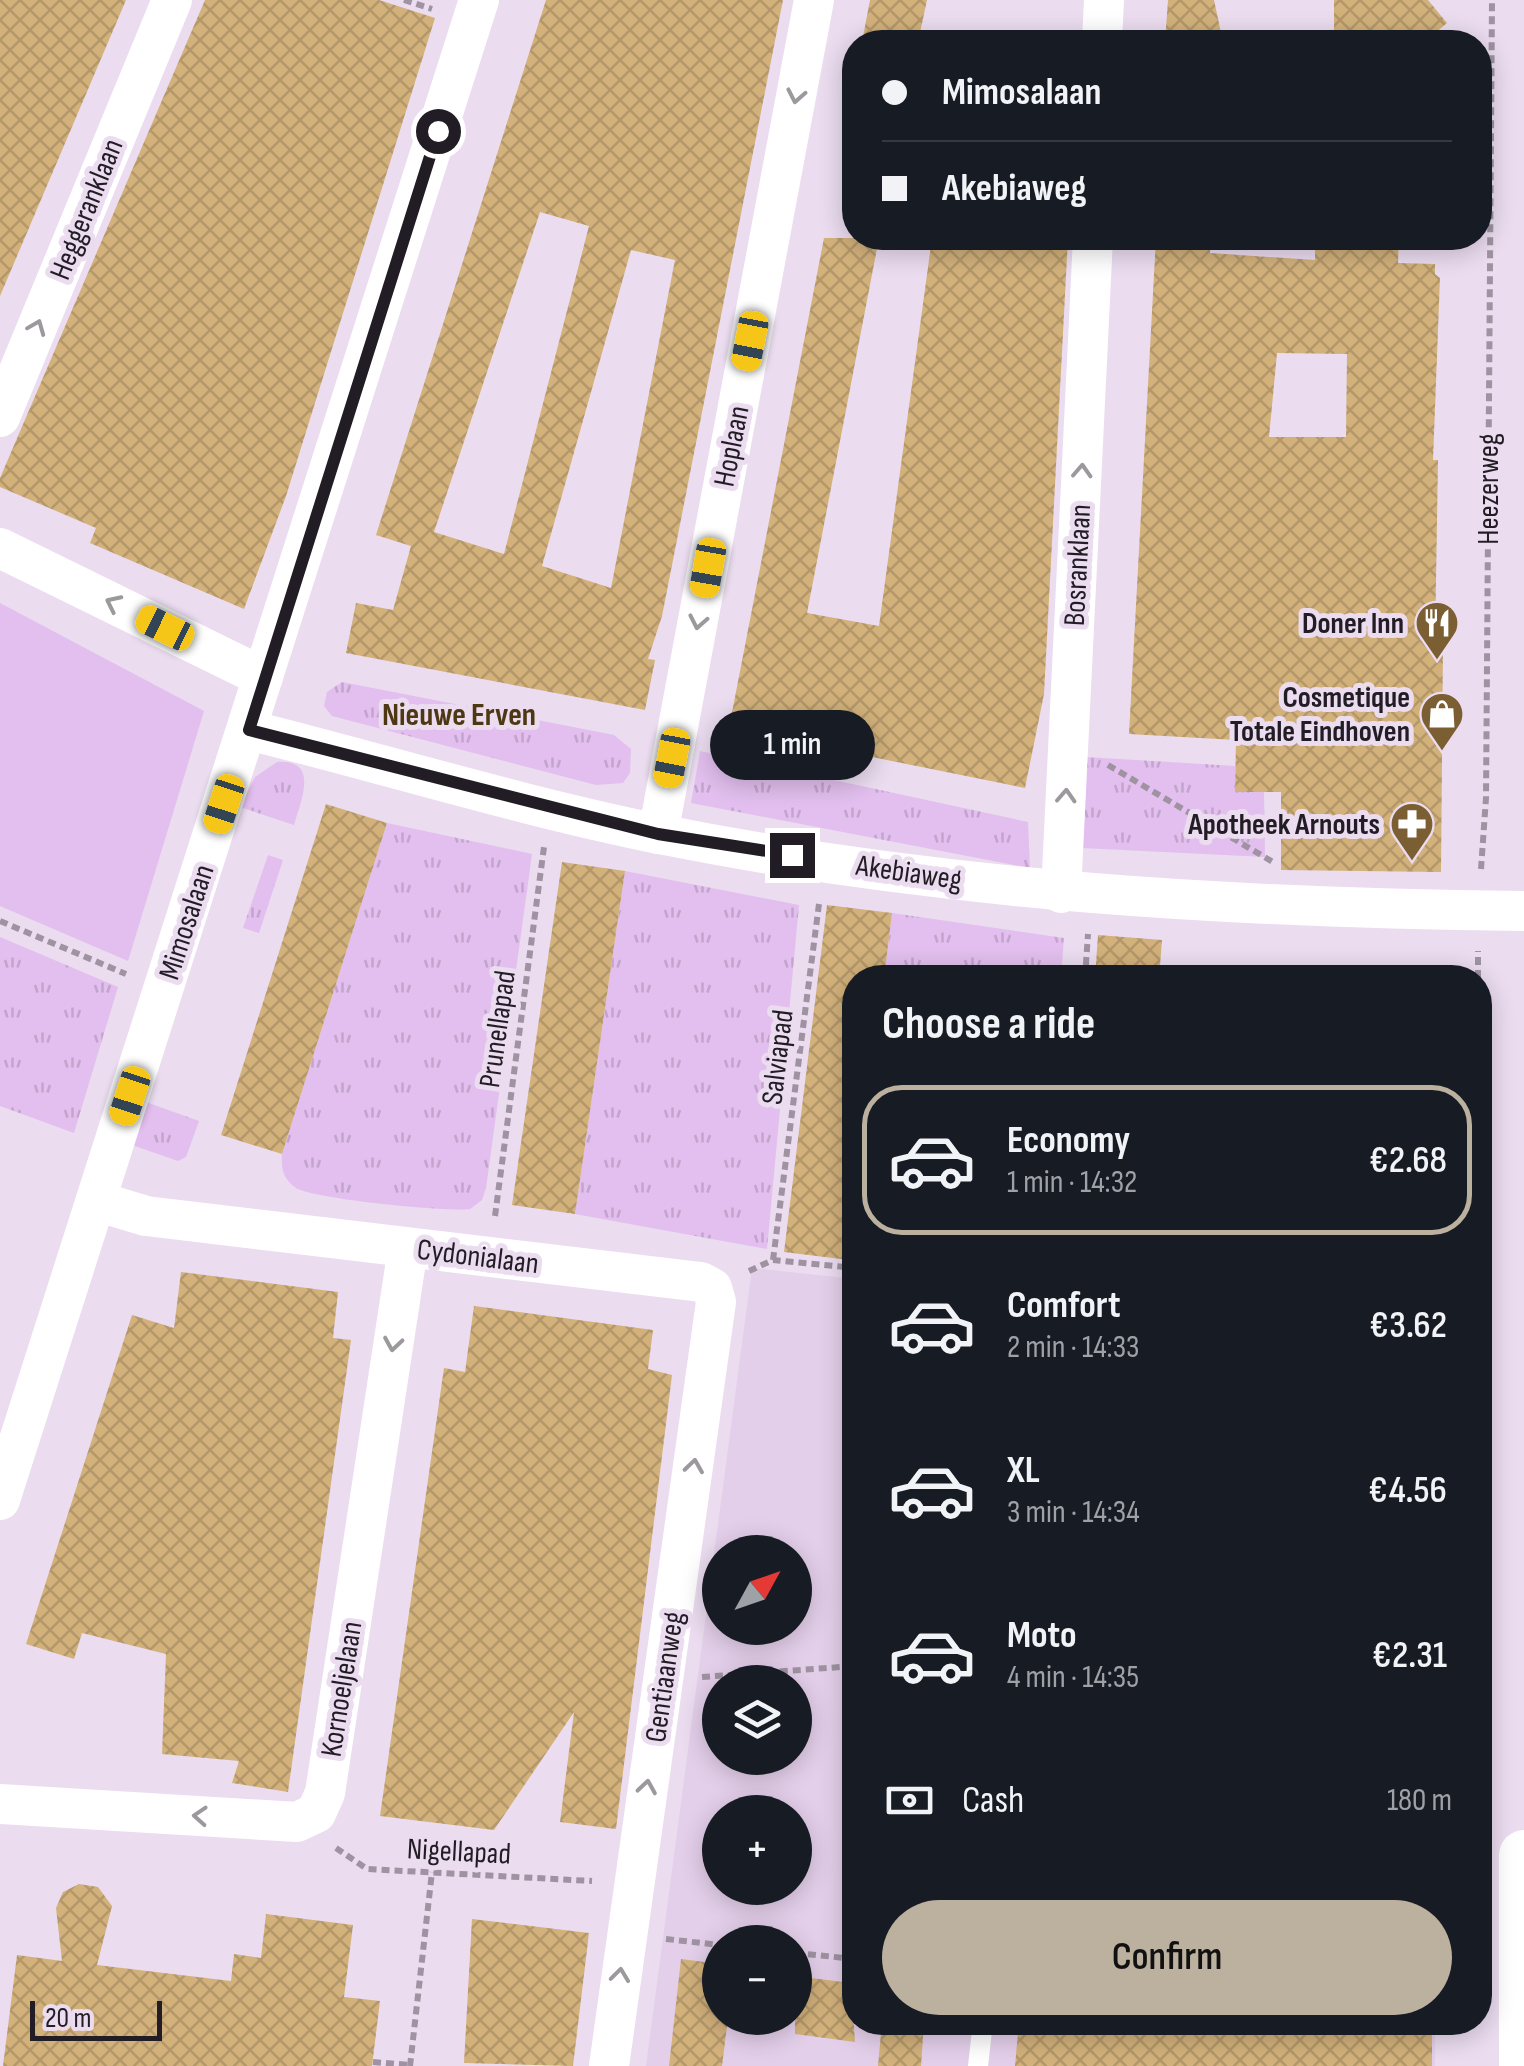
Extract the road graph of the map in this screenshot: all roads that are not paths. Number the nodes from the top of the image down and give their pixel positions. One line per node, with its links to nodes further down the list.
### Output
1 (172, 0): 7 (street, Heggeranklaan, one-way to 1)
2 (479, 0): 9 (street, Mimosalaan)
3 (814, 0): 11 (street, Hoplaan, one-way to 11)
4 (1104, 0): 5 (street)
5 (1103, 30)
6 (1092, 250): 12 (street, Bosranklaan, one-way to 6)
7 (0, 417)
8 (0, 548): 9 (street, one-way to 8)
9 (264, 676): 10 (street, Mimosalaan)
10 (249, 730): 11 (street, Akebiaweg); 14 (street, Mimosalaan)
11 (658, 834): 12 (street, Akebiaweg)
12 (1061, 894): 13 (street, Akebiaweg)
13 (1524, 912)
14 (96, 1201): 15 (street, Cydonialaan); 17 (street, Mimosalaan)
15 (408, 1248): 16 (street, Cydonialaan); 18 (street, Kornoeljelaan, one-way to 18)
16 (712, 1288): 21 (street, Gentiaanweg, one-way to 16)
17 (0, 1500)
18 (0, 1804)
19 (1524, 1854): 23 (street)
20 (982, 2035): 22 (lane)
21 (610, 2066)
22 (978, 2066)
23 (1524, 2066)

